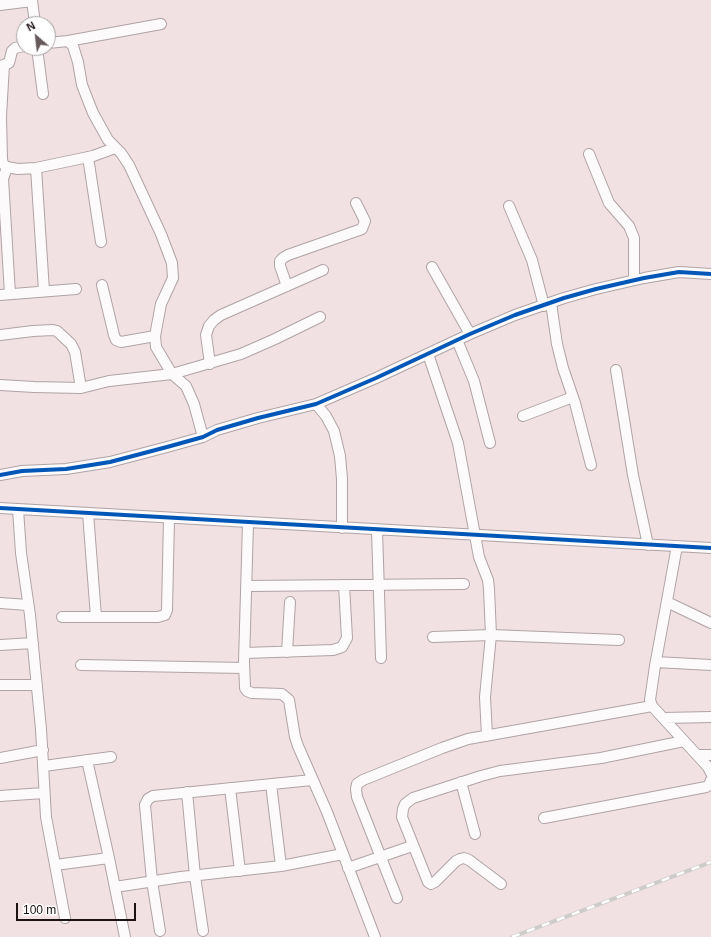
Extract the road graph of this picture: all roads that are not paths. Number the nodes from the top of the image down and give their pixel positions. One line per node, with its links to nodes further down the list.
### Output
1 (32, 0): 2 (street); 3 (street)
2 (0, 5)
3 (33, 16)
4 (161, 24): 5 (street)
5 (68, 41): 6 (street); 12 (street)
6 (56, 42)
7 (16, 48): 9 (street)
8 (38, 56): 10 (street)
9 (2, 66): 11 (street)
10 (43, 94)
11 (1, 116): 15 (street)
12 (115, 148): 14 (street); 33 (street)
13 (588, 154): 23 (street)
14 (88, 157): 16 (street); 19 (street)
15 (7, 168): 16 (street); 28 (street)
16 (36, 168): 27 (street)
17 (356, 203): 25 (street)
18 (509, 206): 29 (street)
19 (101, 242)
20 (432, 267): 31 (street)
21 (323, 270): 25 (street)
22 (711, 274): 23 (street)
23 (634, 280): 29 (street)
24 (102, 285): 33 (street)
25 (287, 286): 36 (street)
26 (76, 289): 27 (street)
27 (44, 291): 28 (street)
28 (5, 294)
29 (548, 304): 31 (street); 41 (street)
30 (320, 317): 36 (street)
31 (470, 334): 34 (street)
32 (0, 335): 40 (street)
33 (155, 336): 38 (street)
34 (457, 340): 35 (street); 45 (street)
35 (428, 354): 42 (street); 55 (street)
36 (210, 364): 38 (street)
37 (616, 370): 56 (street)
38 (172, 374): 40 (street); 44 (street)
39 (0, 385): 40 (street)
40 (81, 388)
41 (573, 397): 43 (street); 46 (street)
42 (316, 404): 44 (street); 53 (street)
43 (523, 416)
44 (203, 437): 47 (street)
45 (490, 443)
46 (591, 465)
47 (0, 475)
48 (0, 508): 49 (street)
49 (18, 509): 50 (street); 66 (street)
50 (88, 513): 51 (street); 68 (street)
51 (170, 518): 52 (street); 68 (street)
52 (248, 523): 53 (street); 62 (street)
53 (342, 528): 54 (street)
54 (377, 530): 55 (street); 59 (street)
55 (474, 535): 56 (street); 70 (street)
56 (648, 545): 57 (street)
57 (677, 546): 58 (street); 64 (street)
58 (711, 548)
59 (379, 584): 60 (street); 61 (street); 77 (street)
60 (464, 584)
61 (344, 585): 62 (street); 75 (street)
62 (246, 586): 76 (street)
63 (290, 602): 75 (street)
64 (667, 602): 69 (street); 78 (street)
65 (0, 603): 66 (street)
66 (28, 604): 73 (street)
67 (62, 617): 68 (street)
68 (96, 617)
69 (711, 623)
70 (491, 635): 71 (street); 72 (street); 87 (street)
71 (433, 637)
72 (619, 640)
73 (32, 643): 74 (street); 83 (street)
74 (0, 645)
75 (287, 652): 76 (street)
76 (244, 653): 81 (street)
77 (381, 658)
78 (656, 662): 79 (street); 84 (street)
79 (711, 664)
80 (81, 665): 81 (street)
81 (244, 668): 97 (street)
82 (0, 685): 83 (street)
83 (37, 685): 89 (street)
84 (652, 706): 86 (street); 87 (street)
85 (711, 717): 86 (street)
86 (664, 718): 88 (street)
87 (487, 736): 110 (street)
88 (684, 740): 90 (street); 99 (street)
89 (43, 750): 93 (street); 95 (street)
90 (697, 755): 91 (street); 96 (street)
91 (711, 755)
92 (111, 757): 94 (street)
93 (0, 758)
94 (87, 760): 95 (street); 109 (street)
95 (44, 766): 103 (street)
96 (711, 773)
97 (312, 780): 100 (street); 108 (street)
98 (711, 780): 105 (street)
99 (461, 782): 106 (street); 107 (street)
100 (271, 784): 101 (street); 112 (street)
101 (230, 788): 102 (street); 114 (street)
102 (187, 792): 115 (street); 116 (street)
103 (44, 793): 104 (street); 111 (street)
104 (0, 796)
105 (544, 818)
106 (475, 834)
107 (412, 846): 110 (street); 117 (street)
108 (343, 854): 112 (street); 113 (street)
109 (110, 858): 111 (street); 118 (street)
110 (381, 858): 113 (street); 119 (street)
111 (55, 865): 120 (street)
112 (281, 866): 114 (street)
113 (348, 868): 124 (street)
114 (240, 871): 115 (street)
115 (195, 876): 116 (street); 122 (street)
116 (152, 881): 118 (street); 121 (street)
117 (501, 884)
118 (115, 887): 123 (street)
119 (397, 898)
120 (65, 918)
121 (160, 931)
122 (203, 931)
123 (125, 937)
124 (375, 937)

